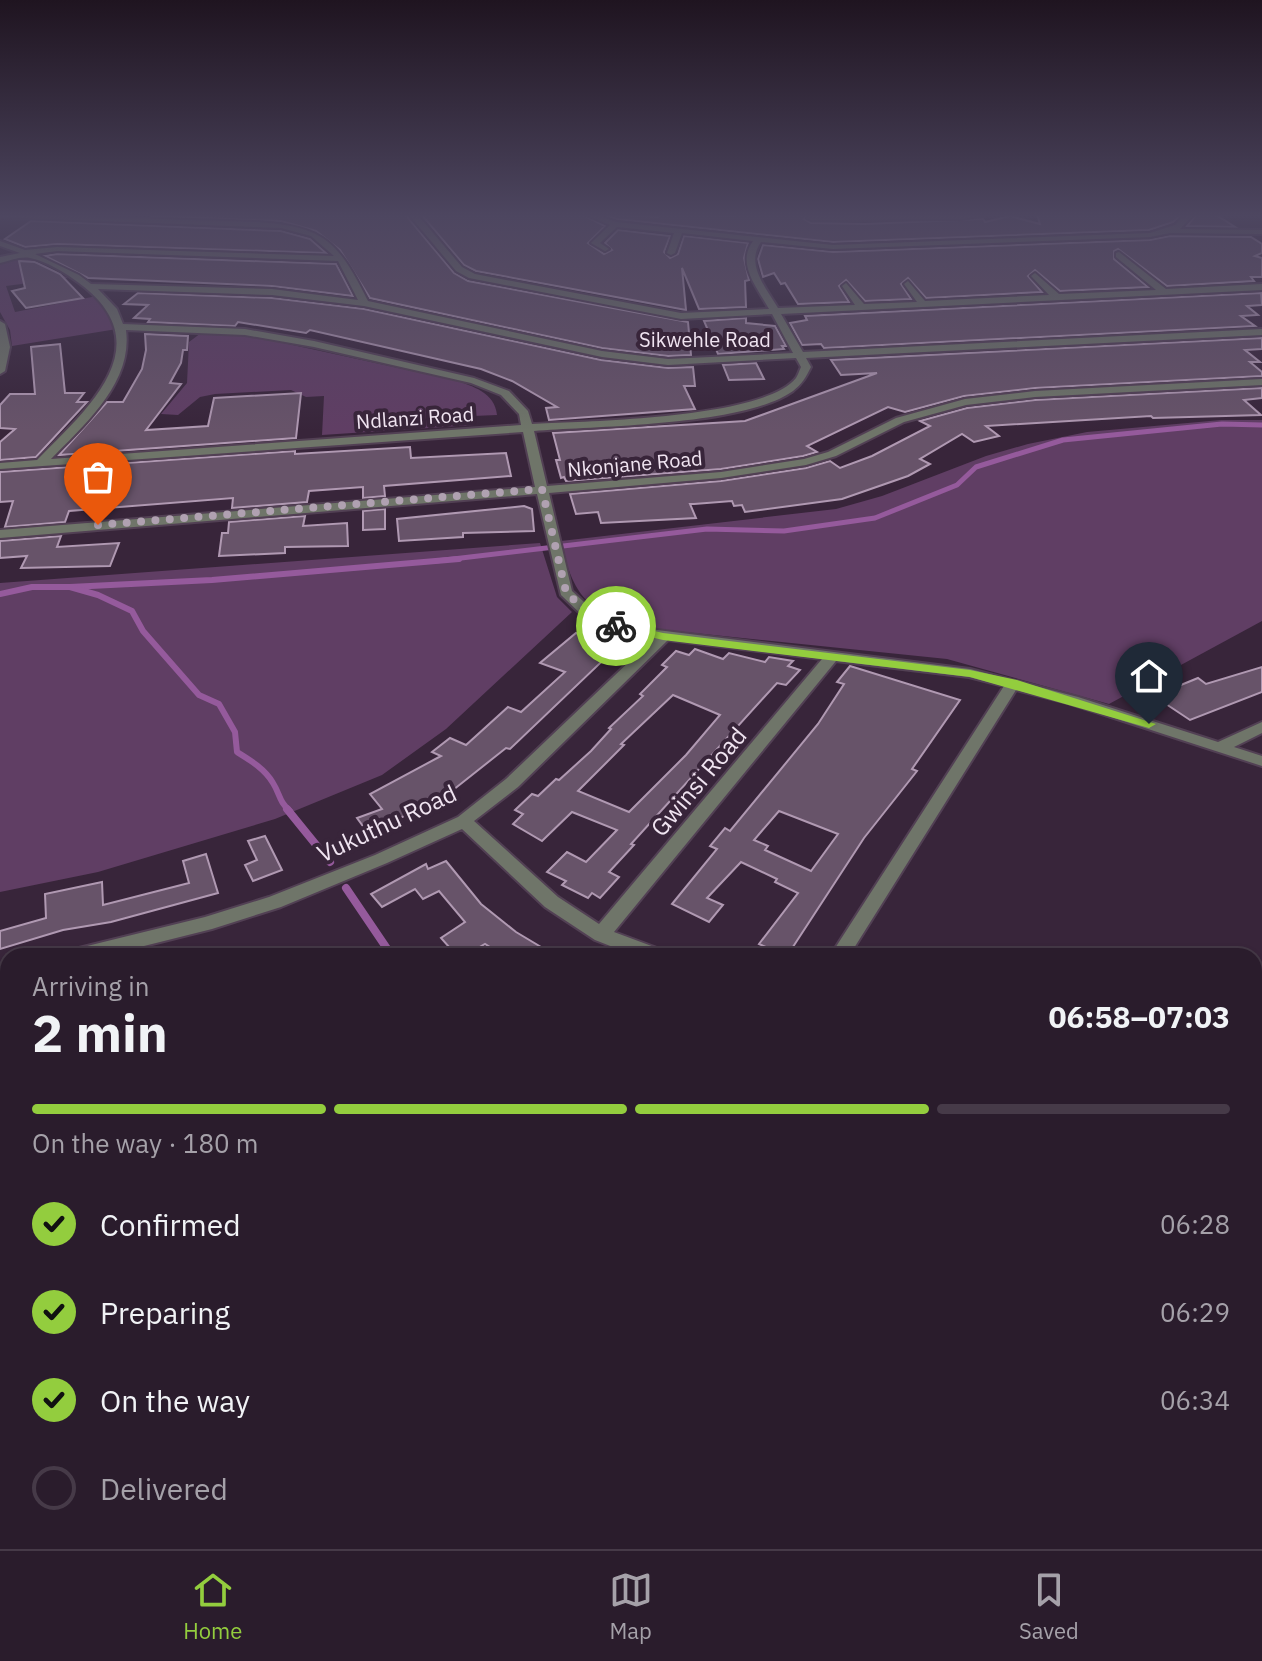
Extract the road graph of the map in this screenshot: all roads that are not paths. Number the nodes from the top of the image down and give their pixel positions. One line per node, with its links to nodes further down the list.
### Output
1 (92, 286): 18 (street)
2 (101, 286): 13 (street, Sikwehle Road)
3 (355, 286): 13 (street)
4 (518, 286): 16 (street)
5 (761, 286): 16 (street)
6 (846, 286): 15 (street)
7 (910, 286): 14 (street)
8 (1045, 286): 12 (street)
9 (1157, 286): 11 (street)
10 (1262, 287): 11 (street)
11 (1164, 292): 12 (street)
12 (1056, 297): 14 (street)
13 (364, 303): 20 (street, Sikwehle Road)
14 (923, 304): 15 (street)
15 (861, 307): 16 (street)
16 (776, 311): 20 (street)
17 (0, 324): 21 (street)
18 (121, 327): 23 (street); 24 (street)
19 (1262, 332): 20 (street, Sikwehle Road)
20 (802, 357): 23 (street, Ndlanzi Road)
21 (0, 371)
22 (1262, 382): 26 (street, Nkonjane Road)
23 (527, 427): 24 (street, Ndlanzi Road); 26 (street)
24 (41, 462): 25 (street, Ndlanzi Road)
25 (0, 466)
26 (542, 489): 27 (street, Nkonjane Road); 28 (street)
27 (0, 534)
28 (663, 637): 29 (street); 34 (street, Vukuthu Road)
29 (831, 657): 30 (street); 35 (street, Gwinsi Road)
30 (1013, 683): 32 (street); 38 (street)
31 (1262, 727): 32 (street)
32 (1220, 747): 33 (street)
33 (1262, 761)
34 (464, 821): 35 (street); 36 (street, Vukuthu Road)
35 (601, 935): 37 (street)
36 (108, 948)
37 (629, 948)
38 (844, 948)

